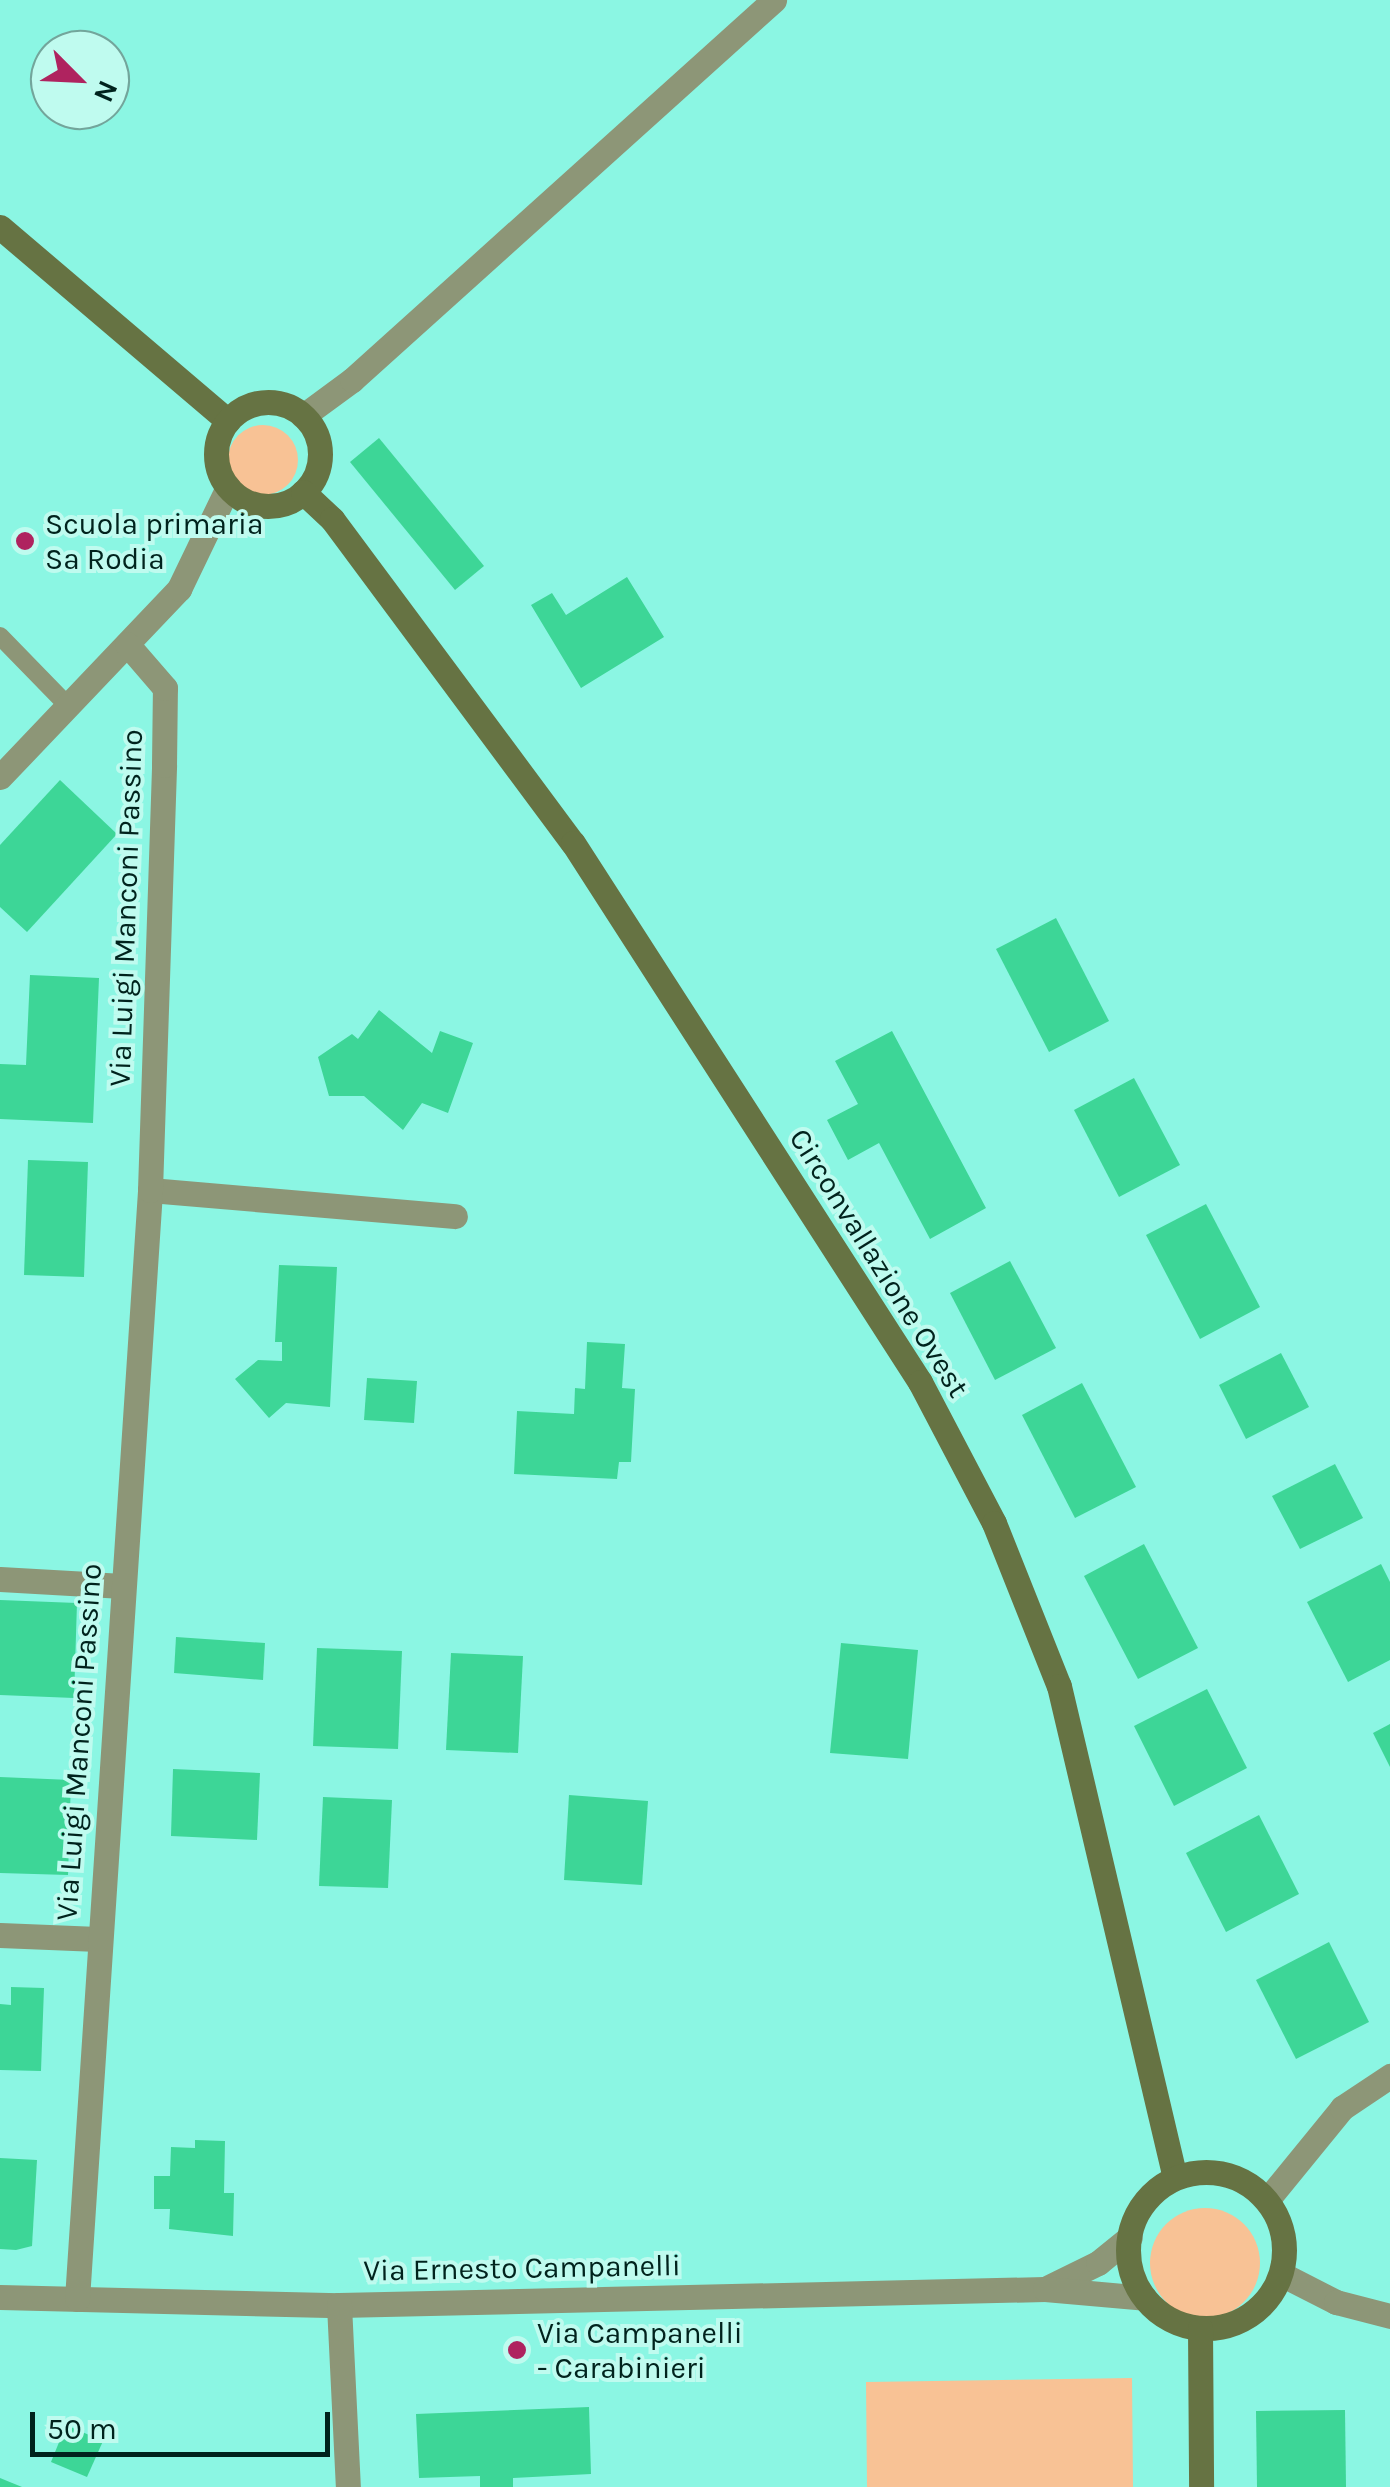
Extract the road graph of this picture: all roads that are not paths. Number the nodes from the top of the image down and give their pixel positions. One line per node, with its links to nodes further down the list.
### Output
1 (774, 0): 3 (street)
2 (0, 226): 4 (street)
3 (304, 416): 4 (street); 6 (street)
4 (228, 420): 5 (street)
5 (228, 487): 6 (street); 8 (street)
6 (303, 492): 18 (street, Circonvallazione Ovest)
7 (0, 636): 9 (lane)
8 (127, 644): 9 (street); 11 (street, Via Luigi Manconi Passino)
9 (68, 706): 10 (street)
10 (0, 777)
11 (150, 1190): 12 (street); 14 (street, Via Luigi Manconi Passino)
12 (456, 1216)
13 (0, 1579): 14 (street)
14 (123, 1586): 16 (street, Via Luigi Manconi Passino)
15 (0, 1935): 16 (street)
16 (98, 1939): 25 (street, Via Luigi Manconi Passino)
17 (1390, 2076): 19 (street)
18 (1174, 2178): 19 (street); 20 (street, Via Ernesto Campanelli)
19 (1267, 2200): 21 (street)
20 (1130, 2236): 22 (street, Via Ernesto Campanelli); 24 (street)
21 (1281, 2274): 27 (street); 28 (street)
22 (1044, 2289): 24 (street, Via Ernesto Campanelli); 26 (street, Via Ernesto Campanelli)
23 (0, 2297): 25 (street, Via Ernesto Campanelli)
24 (1145, 2298): 28 (street, Via Ernesto Campanelli)
25 (76, 2299): 26 (street, Via Ernesto Campanelli)
26 (340, 2305): 29 (street)
27 (1390, 2316)
28 (1200, 2328): 30 (street)
29 (348, 2487)
30 (1201, 2487)

